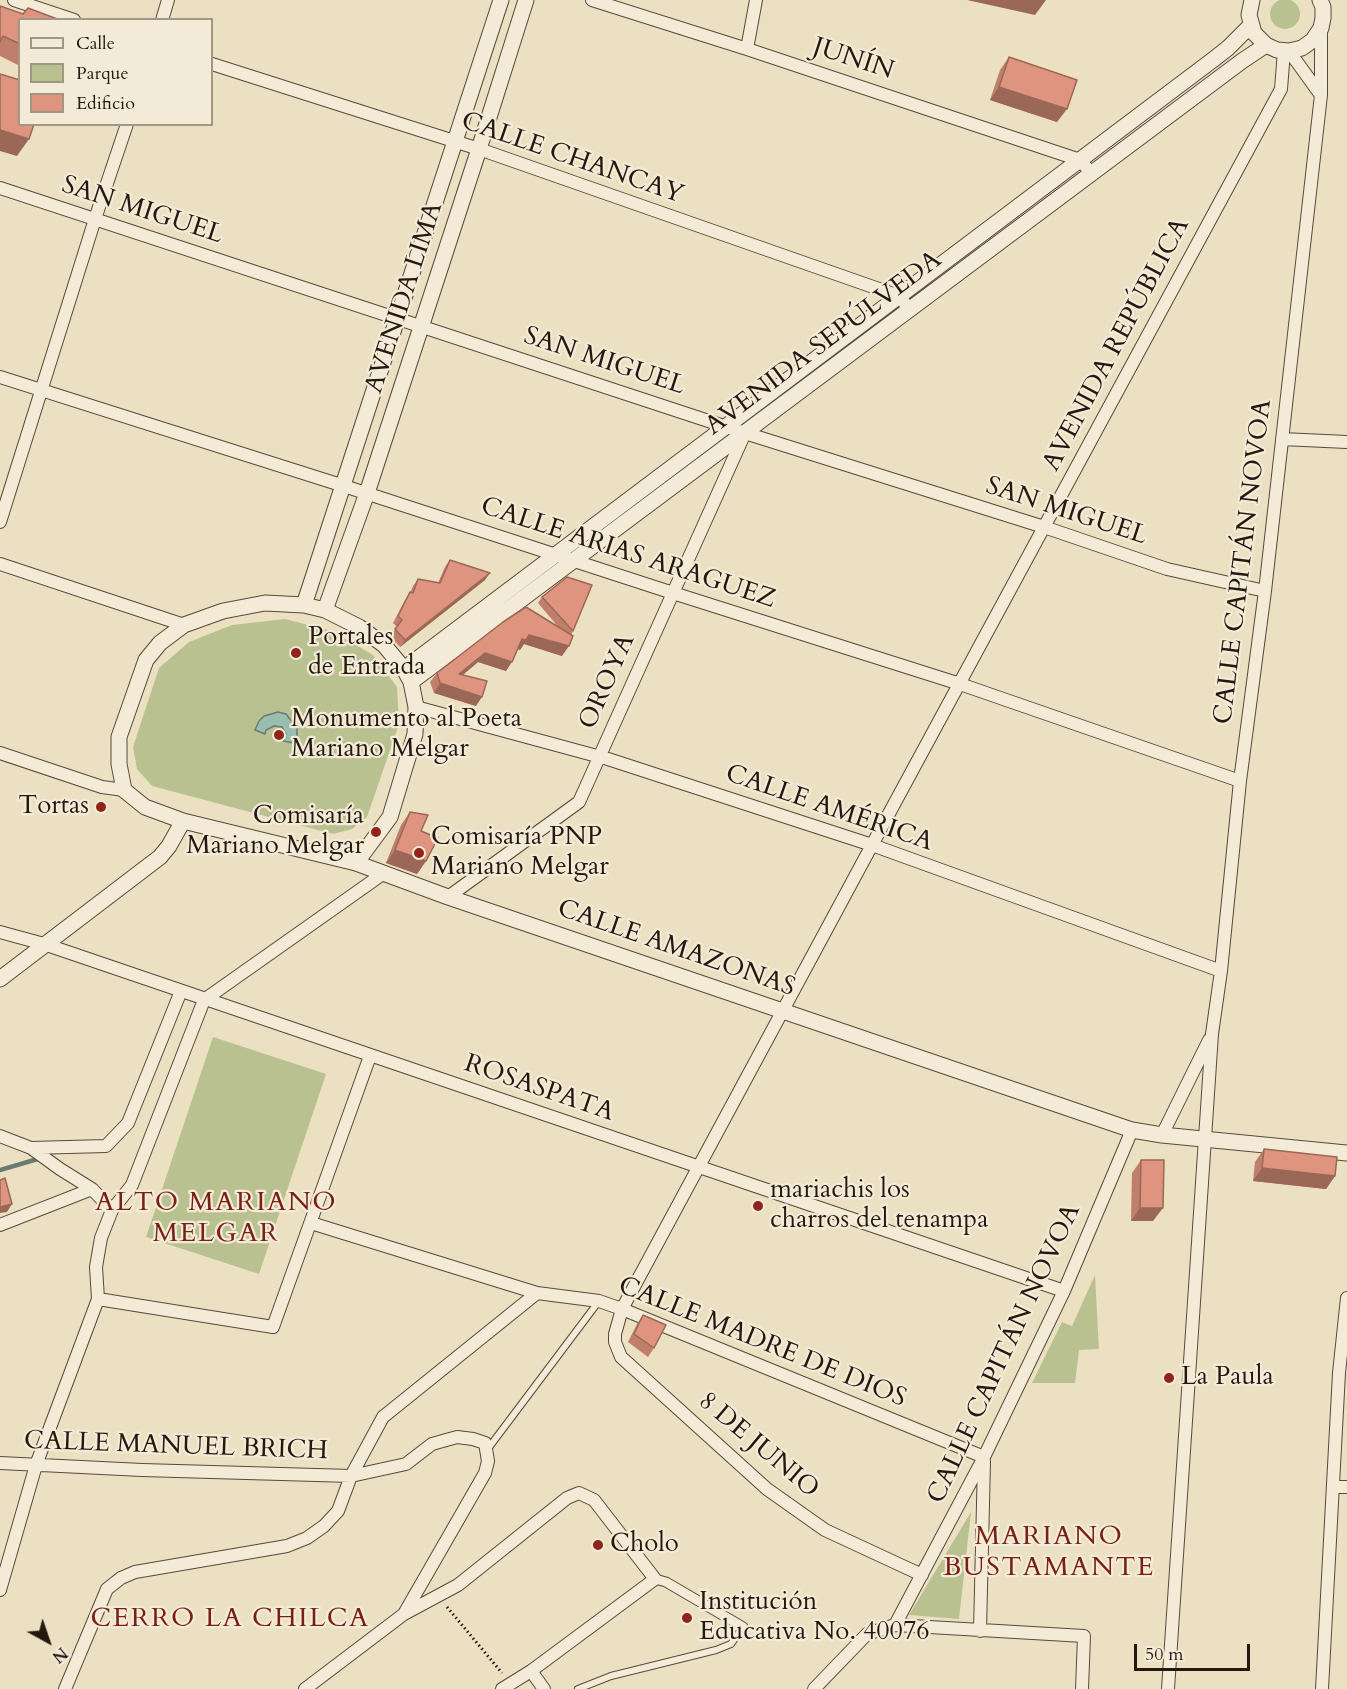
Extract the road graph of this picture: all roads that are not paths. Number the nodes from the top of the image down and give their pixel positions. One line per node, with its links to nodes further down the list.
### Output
1 (14, 0): 9 (street)
2 (168, 0): 10 (street)
3 (501, 0): 19 (street, AVENIDA LIMA)
4 (526, 0): 20 (street, AVENIDA LIMA)
5 (592, 0): 14 (street, JUNÍN)
6 (756, 0): 14 (street)
7 (1252, 0): 11 (street)
8 (1323, 2): 12 (street)
9 (68, 18)
10 (163, 18)
11 (1251, 25): 13 (street); 21 (street, AVENIDA SEPÚLVEDA)
12 (1321, 28): 15 (street); 17 (street, CALLE CAPITÁN NOVOA)
13 (1266, 45): 15 (street); 22 (street, AVENIDA SEPÚLVEDA)
14 (747, 49): 21 (street, JUNÍN)
15 (1286, 51): 17 (street); 38 (street, AVENIDA REPÚBLICA)
16 (213, 64): 19 (street, CALLE CHANCAY)
17 (1321, 95): 33 (street, CALLE CAPITÁN NOVOA)
18 (126, 126): 24 (street)
19 (456, 142): 20 (street, CALLE CHANCAY); 27 (street, AVENIDA LIMA)
20 (479, 149): 25 (street, CALLE CHANCAY); 28 (street, AVENIDA LIMA)
21 (1080, 160): 22 (street); 25 (street, AVENIDA SEPÚLVEDA)
22 (1092, 174): 26 (street, AVENIDA SEPÚLVEDA)
23 (0, 188): 24 (street, SAN MIGUEL)
24 (95, 219): 27 (street, SAN MIGUEL); 30 (street)
25 (899, 296): 26 (street); 31 (street, AVENIDA SEPÚLVEDA)
26 (910, 310): 32 (street, AVENIDA SEPÚLVEDA)
27 (398, 319): 28 (street, SAN MIGUEL); 35 (street, AVENIDA LIMA)
28 (421, 327): 31 (street, SAN MIGUEL); 36 (street, AVENIDA LIMA)
29 (0, 376): 30 (street, CALLE ARIAS ARAGUEZ)
30 (42, 390): 35 (street, CALLE ARIAS ARAGUEZ); 37 (street)
31 (727, 426): 32 (street, SAN MIGUEL); 39 (street, AVENIDA SEPÚLVEDA)
32 (746, 433): 38 (street, SAN MIGUEL); 40 (street, AVENIDA SEPÚLVEDA); 43 (street, OROYA)
33 (1282, 439): 34 (street); 42 (street, CALLE CAPITÁN NOVOA)
34 (1347, 442)
35 (344, 486): 36 (street, CALLE ARIAS ARAGUEZ); 44 (street, AVENIDA LIMA)
36 (367, 494): 39 (street, CALLE ARIAS ARAGUEZ); 45 (street, AVENIDA LIMA)
37 (0, 522)
38 (1044, 527): 42 (street, SAN MIGUEL); 48 (street, AVENIDA REPÚBLICA)
39 (555, 555): 40 (street, CALLE ARIAS ARAGUEZ); 47 (street, AVENIDA SEPÚLVEDA)
40 (573, 561): 43 (street, CALLE ARIAS ARAGUEZ); 47 (street, AVENIDA SEPÚLVEDA)
41 (0, 564): 46 (street)
42 (1265, 591): 52 (street, CALLE CAPITÁN NOVOA)
43 (673, 593): 48 (street, CALLE ARIAS ARAGUEZ); 51 (street, OROYA)
44 (304, 605): 45 (street); 46 (street)
45 (325, 610): 47 (street)
46 (184, 625): 53 (street)
47 (407, 675): 49 (street)
48 (960, 684): 52 (street, CALLE ARIAS ARAGUEZ); 55 (street, AVENIDA REPÚBLICA)
49 (416, 707): 51 (street, CALLE AMÉRICA); 56 (street)
50 (0, 753): 53 (street, CALLE AMAZONAS)
51 (599, 756): 55 (street, CALLE AMÉRICA); 58 (street, OROYA)
52 (1240, 781): 61 (street, CALLE CAPITÁN NOVOA)
53 (124, 790): 54 (street, CALLE AMAZONAS)
54 (183, 821): 56 (street, CALLE AMAZONAS); 60 (street)
55 (872, 845): 61 (street, CALLE AMÉRICA); 65 (street, AVENIDA REPÚBLICA)
56 (356, 863): 57 (street, CALLE AMAZONAS)
57 (384, 873): 58 (street, CALLE AMAZONAS); 64 (street)
58 (448, 897): 65 (street, CALLE AMAZONAS)
59 (0, 932): 60 (street, ROSASPATA)
60 (44, 944): 62 (street); 63 (street, ROSASPATA)
61 (1221, 971): 66 (street, CALLE CAPITÁN NOVOA)
62 (0, 979)
63 (181, 992): 64 (street, ROSASPATA); 72 (street)
64 (204, 1000): 67 (street, ROSASPATA); 76 (street)
65 (783, 1011): 68 (street, CALLE AMAZONAS); 74 (street, 8 DE JUNIO)
66 (1212, 1034): 70 (street, CALLE CAPITÁN NOVOA); 71 (street, CALLE CAPITÁN NOVOA)
67 (370, 1056): 74 (street, ROSASPATA); 77 (street)
68 (1132, 1130): 70 (street, CALLE AMAZONAS); 79 (street, CALLE CAPITÁN NOVOA)
69 (0, 1136): 72 (street)
70 (1162, 1136): 71 (street, CALLE AMAZONAS)
71 (1205, 1140): 73 (street, CALLE AMAZONAS); 108 (street, CALLE CAPITÁN NOVOA)
72 (32, 1148): 75 (street)
73 (1347, 1154)
74 (699, 1167): 79 (street, ROSASPATA); 84 (street, 8 DE JUNIO)
75 (92, 1189): 76 (street); 78 (street)
76 (112, 1210): 82 (street)
77 (311, 1223): 80 (street, CALLE MADRE DE DIOS); 82 (street)
78 (0, 1225)
79 (1064, 1291): 87 (street, CALLE CAPITÁN NOVOA)
80 (537, 1293): 83 (street, CALLE MADRE DE DIOS); 90 (street)
81 (1347, 1298): 85 (street)
82 (98, 1299): 89 (street)
83 (599, 1301): 84 (street, CALLE MADRE DE DIOS); 86 (lane)
84 (622, 1309): 87 (street, CALLE MADRE DE DIOS); 93 (street, 8 DE JUNIO)
85 (1343, 1373): 91 (street)
86 (487, 1450): 90 (street, CALLE MANUEL BRICH); 96 (street)
87 (984, 1457): 93 (street, CALLE CAPITÁN NOVOA); 99 (street)
88 (0, 1463): 89 (street, CALLE MANUEL BRICH)
89 (36, 1465): 90 (street, CALLE MANUEL BRICH); 95 (street)
90 (351, 1476): 102 (street)
91 (1333, 1487): 92 (street); 109 (street)
92 (1347, 1487)
93 (922, 1575): 97 (street, CALLE CAPITÁN NOVOA)
94 (654, 1579): 96 (street); 98 (street); 100 (street)
95 (0, 1590)
96 (404, 1614): 103 (street)
97 (894, 1625): 99 (street); 106 (street)
98 (743, 1627): 105 (lane)
99 (980, 1631): 107 (street)
100 (531, 1671): 101 (street); 104 (street)
101 (506, 1686)
102 (65, 1689)
103 (305, 1689)
104 (544, 1689)
105 (578, 1689)
106 (814, 1689)
107 (1082, 1689)
108 (1168, 1689)
109 (1322, 1689)

